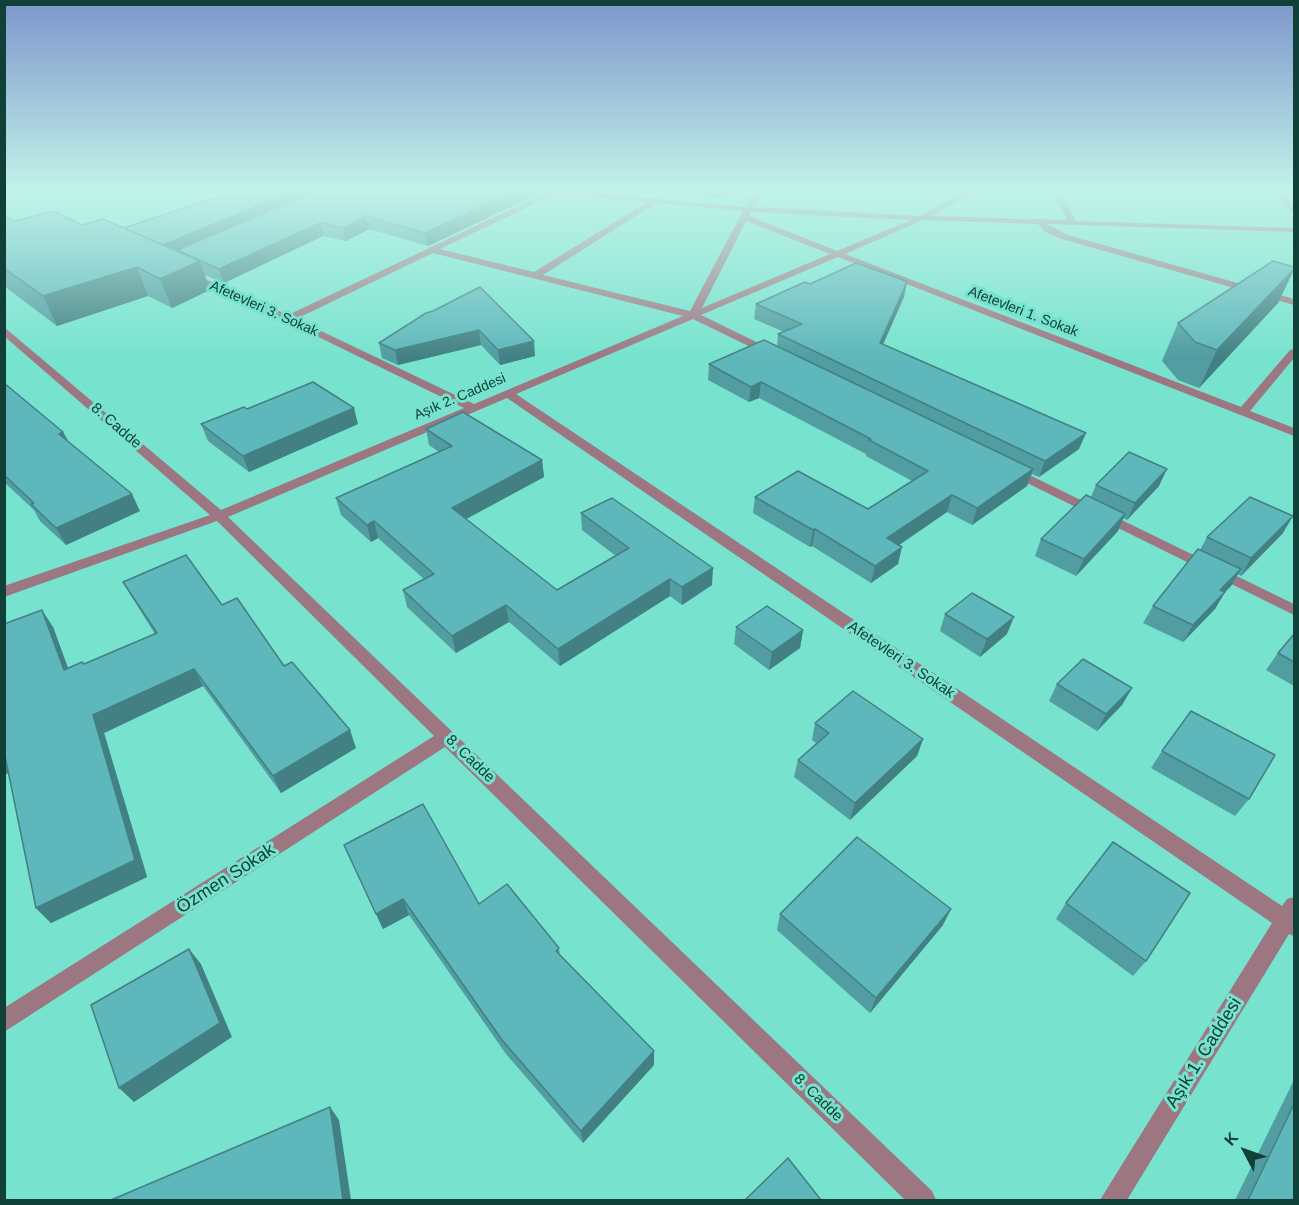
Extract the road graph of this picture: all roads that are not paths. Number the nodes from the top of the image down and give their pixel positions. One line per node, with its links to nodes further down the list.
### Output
1 (443, 245): 7 (street)
2 (583, 245): 10 (street)
3 (729, 245): 12 (street)
4 (817, 245): 8 (street, Afetevleri 1. Sokak)
5 (858, 245): 8 (street, Aşık 2. Caddesi)
6 (1094, 245): 11 (street)
7 (433, 250): 10 (street); 13 (street)
8 (837, 254): 12 (street, Aşık 2. Caddesi); 19 (street, Afetevleri 1. Sokak)
9 (176, 269): 13 (street, Afetevleri 3. Sokak)
10 (536, 275): 12 (street)
11 (1294, 302)
12 (693, 315): 16 (street); 17 (street, Aşık 2. Caddesi)
13 (288, 319): 18 (street, Afetevleri 3. Sokak)
14 (4, 330): 22 (street, 8. Cadde)
15 (1294, 352): 19 (street)
16 (790, 362)
17 (507, 394): 18 (street, Aşık 2. Caddesi); 26 (street, Afetevleri 3. Sokak)
18 (474, 408): 22 (street, Aşık 2. Caddesi)
19 (1243, 412): 20 (street, Afetevleri 1. Sokak)
20 (1294, 432)
21 (1005, 468): 24 (street)
22 (219, 516): 23 (street, Aşık 2. Caddesi); 25 (street, 8. Cadde)
23 (4, 592)
24 (1294, 610)
25 (447, 737): 27 (street, Özmen Sokak); 28 (street, 8. Cadde)
26 (1292, 917): 29 (street, Aşık 1. Caddesi)
27 (4, 1021)
28 (923, 1200)
29 (1113, 1200)

